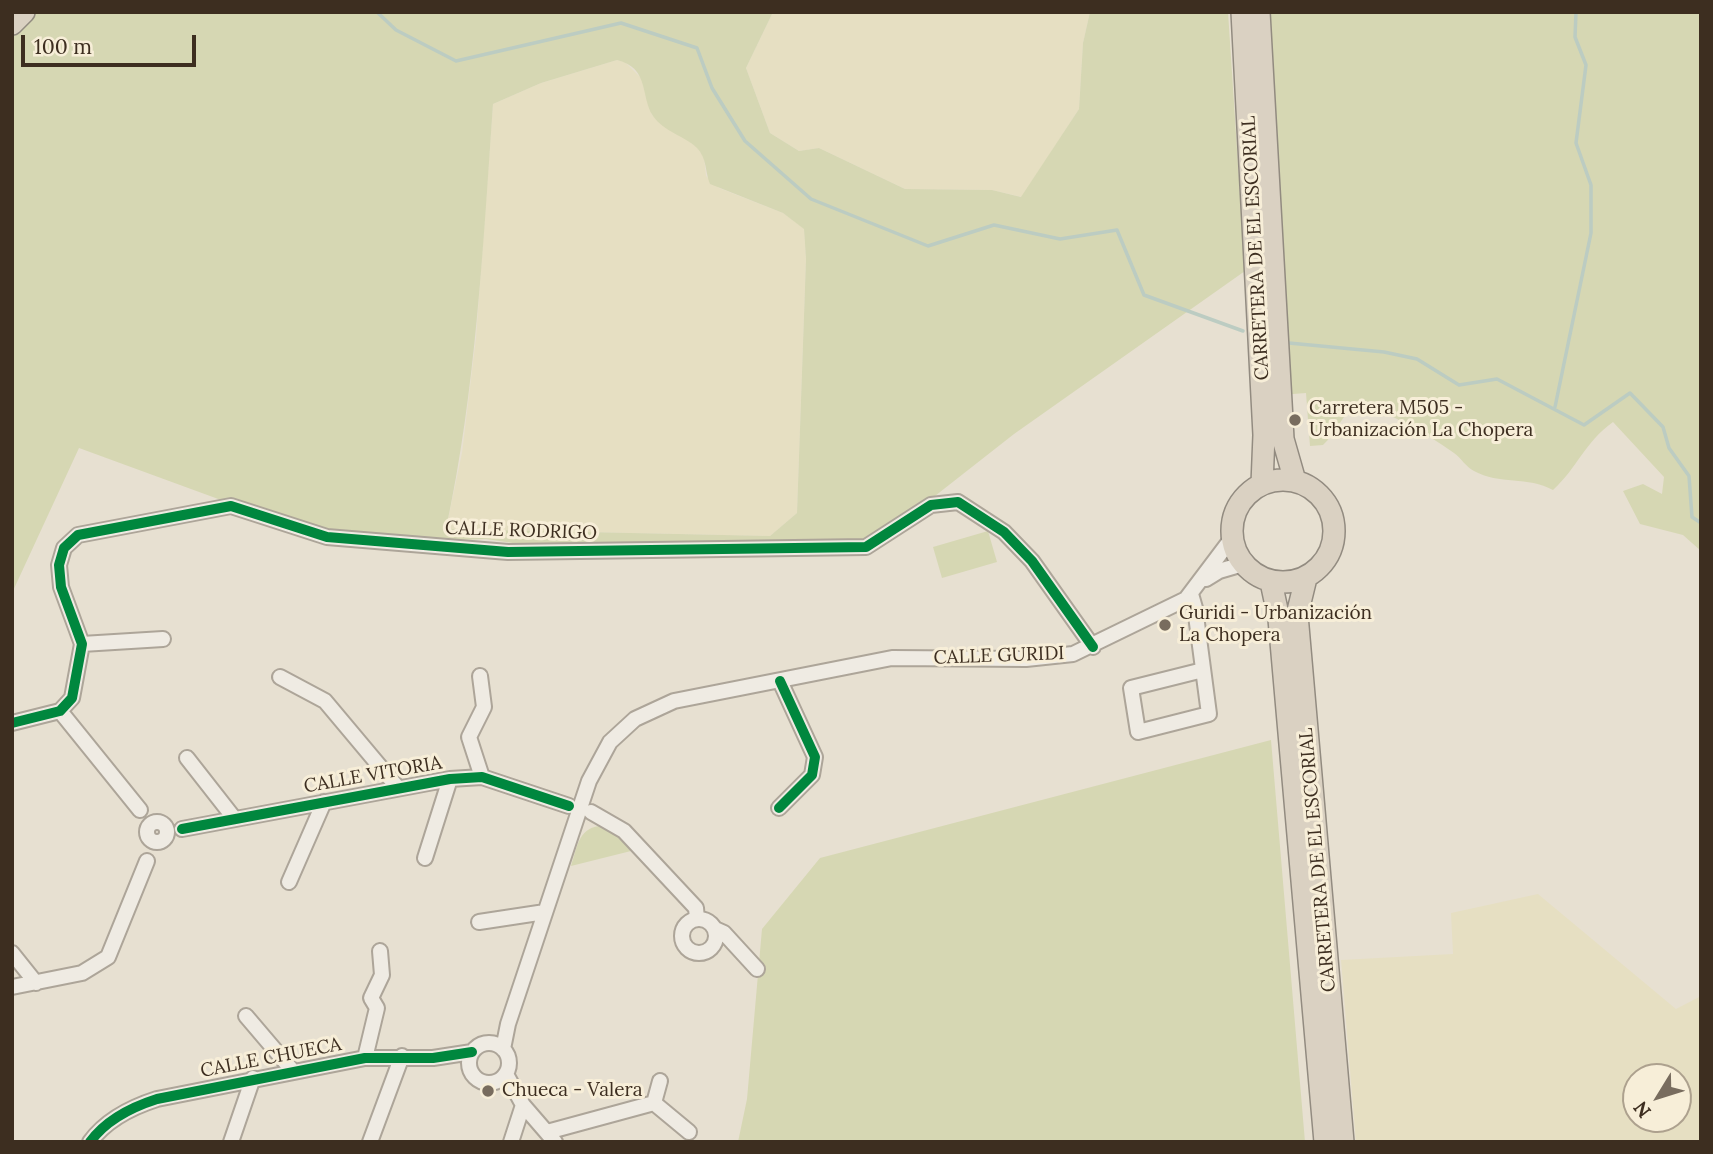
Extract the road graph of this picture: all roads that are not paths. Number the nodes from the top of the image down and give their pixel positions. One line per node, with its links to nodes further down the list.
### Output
1 (1242, 12): 4 (highway, CARRETERA DE EL ESCORIAL)
2 (1259, 12): 3 (highway, CARRETERA DE EL ESCORIAL)
3 (1295, 481): 4 (highway); 7 (highway)
4 (1262, 484): 5 (highway)
5 (1231, 538): 6 (highway); 9 (street, CALLE GURIDI)
6 (1243, 564): 8 (highway); 9 (street, CALLE GURIDI)
7 (1306, 578): 8 (highway); 65 (highway, CARRETERA DE EL ESCORIAL)
8 (1272, 582): 64 (highway, CARRETERA DE EL ESCORIAL)
9 (1195, 589): 12 (street, CALLE GURIDI); 13 (street)
10 (163, 639): 11 (street)
11 (82, 644): 12 (street, CALLE RODRIGO); 17 (street)
12 (1093, 647): 16 (street, CALLE GURIDI)
13 (1203, 670): 13 (street)
14 (480, 676): 20 (street)
15 (280, 677): 22 (street, CALLE VITORIA)
16 (780, 681): 23 (street, CALLE GURIDI); 26 (street)
17 (60, 711): 18 (street); 30 (street)
18 (12, 723)
19 (187, 758): 28 (street)
20 (482, 777): 21 (street, CALLE VITORIA); 25 (street, CALLE VITORIA)
21 (450, 779): 22 (street, CALLE VITORIA); 31 (street, CALLE VITORIA)
22 (398, 788): 24 (street, CALLE VITORIA)
23 (584, 798): 25 (street); 27 (street); 29 (street, CALLE GURIDI)
24 (324, 802): 28 (street, CALLE VITORIA); 32 (street, CALLE VITORIA)
25 (569, 806): 29 (street)
26 (779, 808)
27 (591, 812): 29 (street); 34 (street)
28 (234, 818): 30 (street, CALLE VITORIA)
29 (577, 821): 33 (street, CALLE GURIDI)
30 (157, 832): 40 (street)
31 (425, 858)
32 (289, 882)
33 (545, 912): 35 (street); 43 (street, CALLE GURIDI)
34 (697, 919): 36 (street); 36 (street)
35 (480, 922)
36 (715, 929): 39 (street)
37 (380, 951): 48 (street, CALLE CHUECA)
38 (12, 953): 40 (street)
39 (757, 969)
40 (36, 983): 41 (street)
41 (12, 987)
42 (246, 1016): 50 (street, CALLE CHUECA)
43 (508, 1024): 44 (street, CALLE GURIDI); 45 (street, CALLE GURIDI)
44 (487, 1044): 45 (street); 46 (street)
45 (503, 1049): 52 (street)
46 (472, 1052): 49 (street, CALLE CHUECA); 51 (street)
47 (402, 1056): 48 (street, CALLE CHUECA); 49 (street, CALLE CHUECA); 62 (street)
48 (365, 1058): 50 (street, CALLE CHUECA)
49 (433, 1058): 51 (street, CALLE CHUECA)
50 (292, 1070): 53 (street, CALLE CHUECA)
51 (470, 1072): 55 (street)
52 (506, 1074): 55 (street); 57 (street)
53 (253, 1078): 60 (street, CALLE CHUECA); 61 (street, CALLE CHUECA)
54 (660, 1081): 56 (street)
55 (491, 1083): 57 (street)
56 (654, 1103): 58 (street); 59 (street)
57 (523, 1105): 59 (street); 63 (street)
58 (689, 1132)
59 (551, 1137)
60 (90, 1142)
61 (231, 1142)
62 (370, 1142)
63 (511, 1142)
64 (1325, 1142)
65 (1343, 1142)

